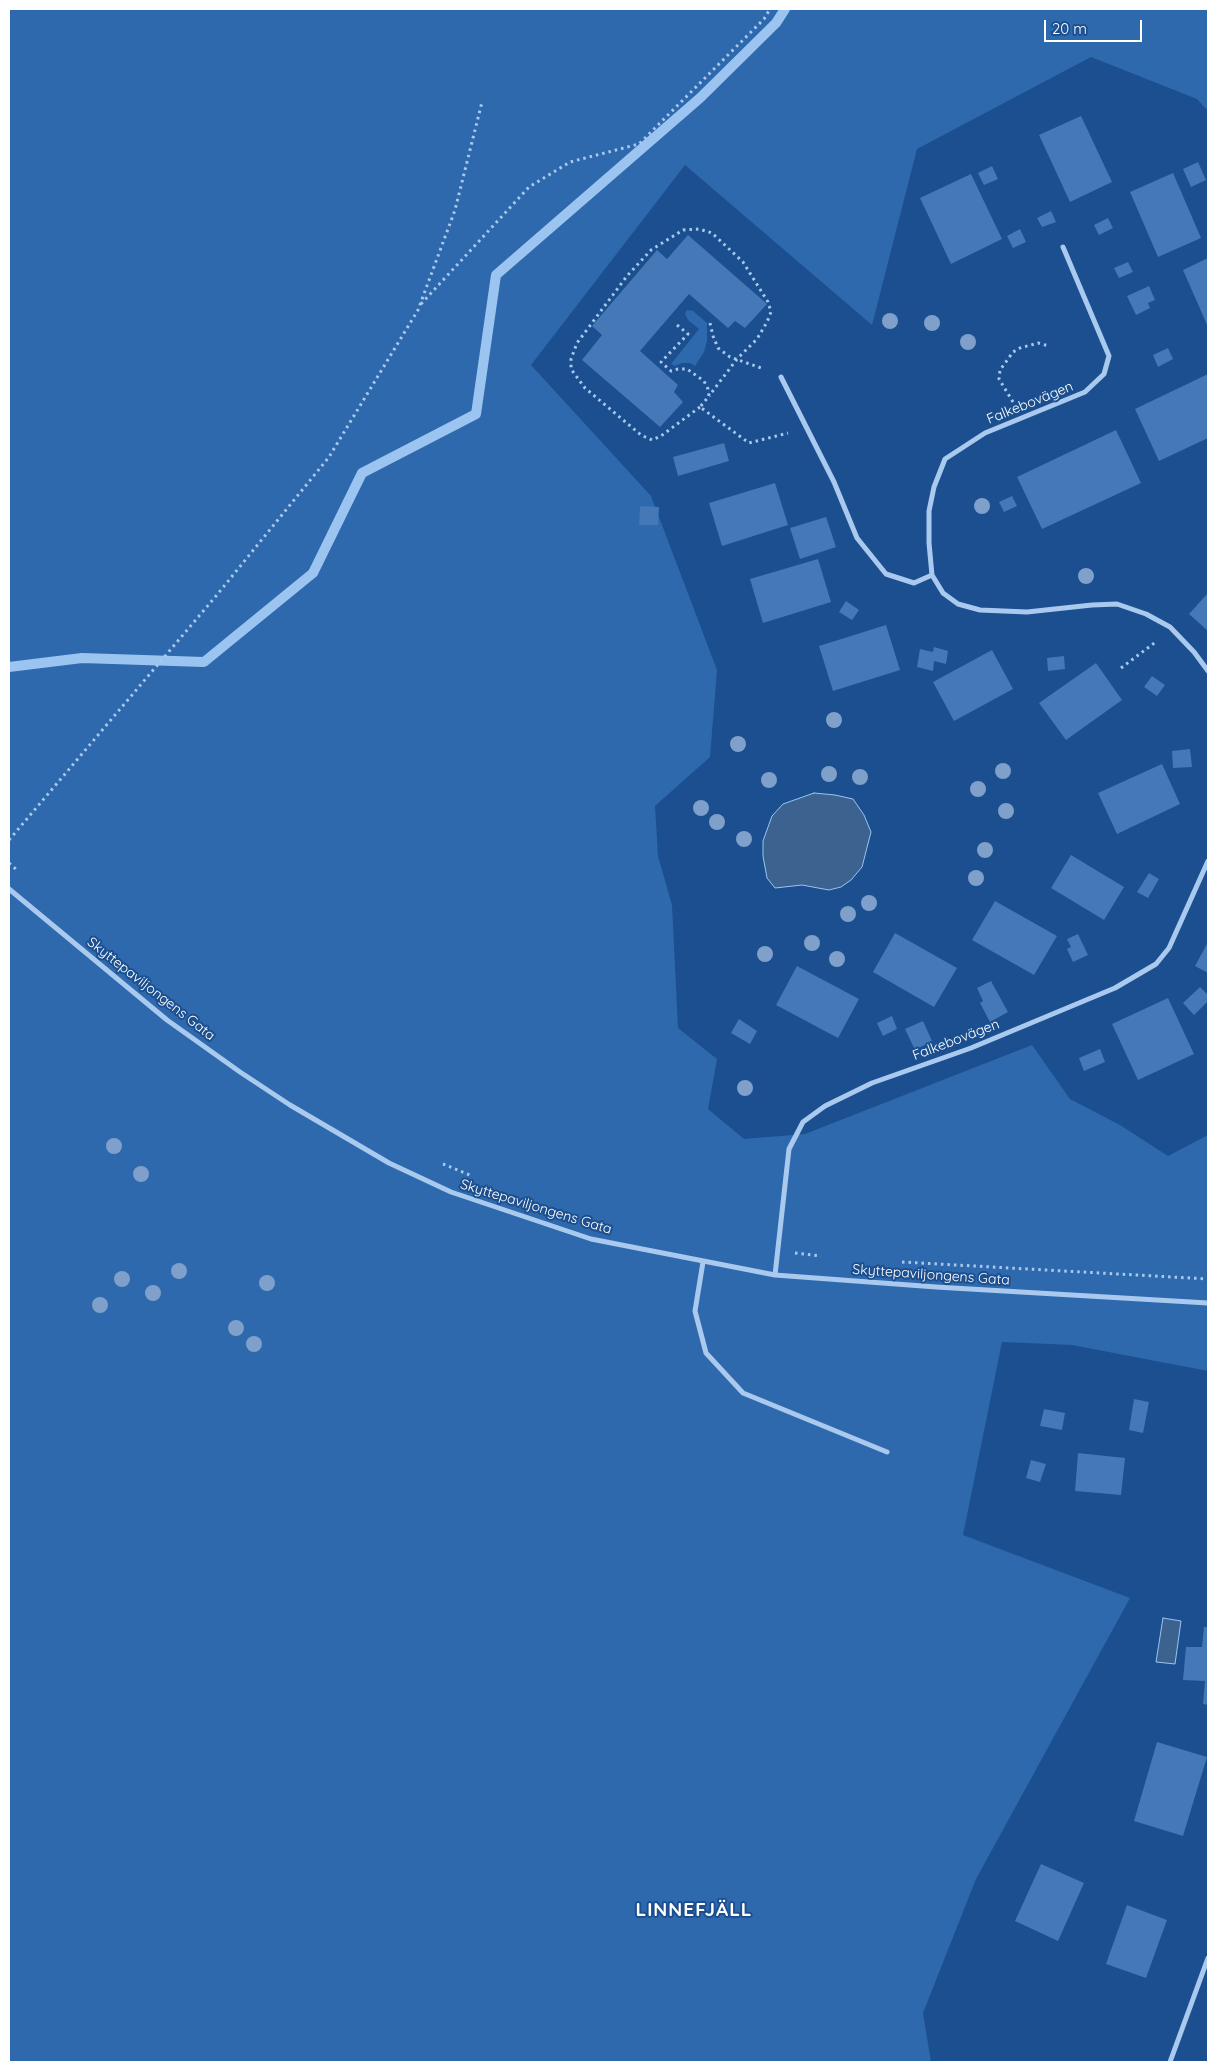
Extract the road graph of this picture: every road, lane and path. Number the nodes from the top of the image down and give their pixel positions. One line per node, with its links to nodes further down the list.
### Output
1 (770, 9): 4 (path)
2 (482, 102): 4 (path)
3 (1063, 247): 12 (street, Falkebovägen)
4 (420, 306): 18 (path)
5 (710, 323): 8 (path)
6 (677, 325): 10 (path)
7 (1048, 346): 12 (path)
8 (737, 359): 9 (path); 10 (path); 11 (path)
9 (780, 377): 13 (street)
10 (709, 396): 11 (path)
11 (700, 407): 13 (path)
12 (1020, 418): 14 (street, Falkebovägen)
13 (806, 428): 14 (street)
14 (932, 574): 15 (street, Falkebovägen)
15 (1172, 630): 16 (path); 17 (street, Falkebovägen)
16 (1121, 668)
17 (1208, 672)
18 (9, 840)
19 (1208, 861): 25 (street, Falkebovägen)
20 (9, 863): 21 (path)
21 (24, 876)
22 (9, 889): 27 (street, Skyttepaviljongens Gata)
23 (442, 1164): 24 (path)
24 (479, 1179)
25 (777, 1251): 26 (path); 29 (street, Falkebovägen)
26 (826, 1257)
27 (703, 1262): 29 (street, Skyttepaviljongens Gata); 32 (street)
28 (894, 1262): 30 (path)
29 (775, 1275): 31 (street, Skyttepaviljongens Gata)
30 (1208, 1279)
31 (1208, 1303)
32 (887, 1452)
33 (1208, 1958): 34 (street)
34 (1170, 2062)

